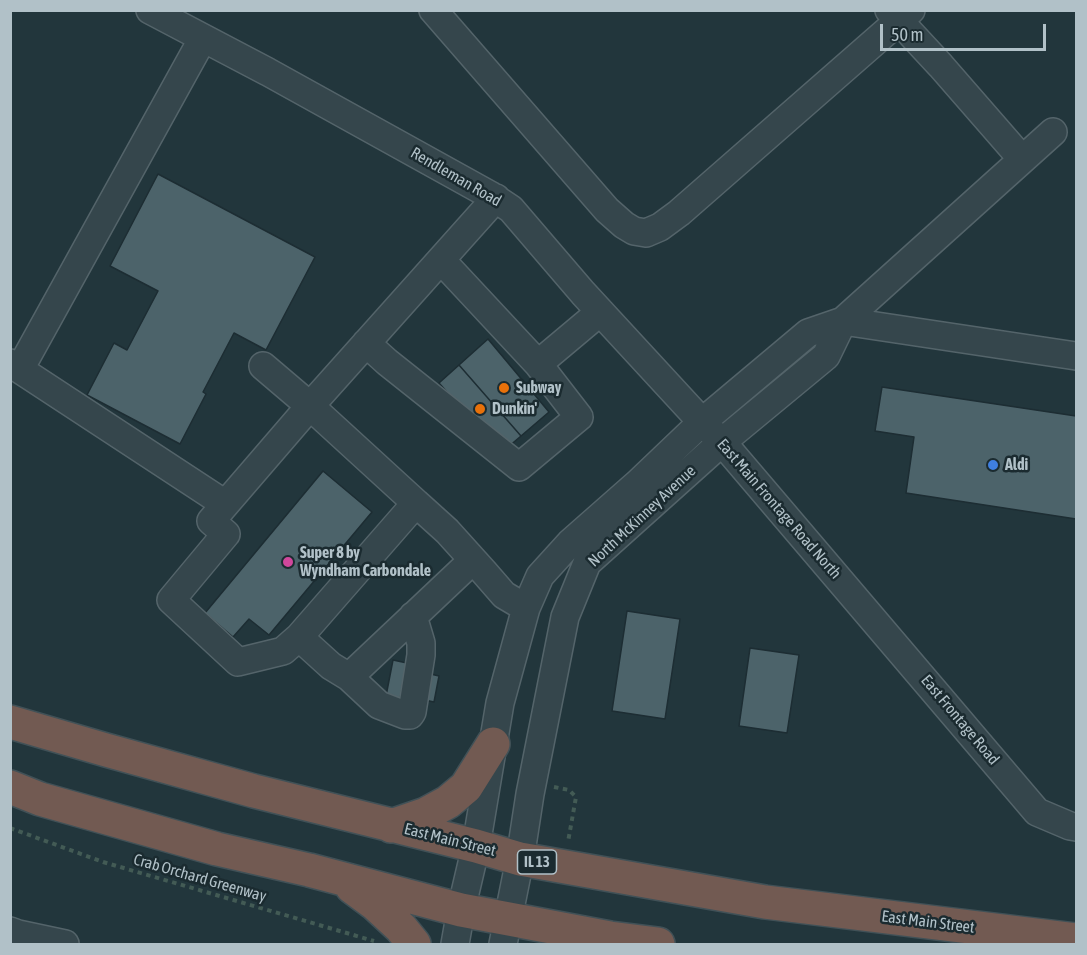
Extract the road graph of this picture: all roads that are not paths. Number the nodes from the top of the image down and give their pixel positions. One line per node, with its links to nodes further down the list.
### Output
1 (150, 10): 4 (street, Rendleman Road)
2 (433, 10): 3 (street)
3 (899, 14): 6 (street)
4 (203, 39): 7 (street, Rendleman Road); 14 (street)
5 (1053, 132): 6 (street, North McKinney Avenue)
6 (1022, 159): 10 (street, North McKinney Avenue)
7 (496, 198): 8 (street); 9 (street, Rendleman Road)
8 (441, 260): 11 (street); 13 (street)
9 (600, 312): 13 (street); 17 (street, Rendleman Road)
10 (843, 321): 12 (street); 17 (street, North McKinney Avenue); 18 (street, North McKinney Avenue)
11 (366, 343): 13 (street); 16 (street)
12 (1077, 356)
13 (538, 364)
14 (15, 366): 20 (street)
15 (263, 366): 16 (street)
16 (310, 406): 19 (street); 20 (street)
17 (702, 422): 18 (street, East Main Frontage Road North); 23 (street, North McKinney Avenue)
18 (722, 442): 22 (street, East Main Frontage Road North); 33 (street, North McKinney Avenue)
19 (416, 502): 21 (street); 25 (street)
20 (225, 504): 25 (street)
21 (472, 560): 23 (street); 24 (street)
22 (855, 597): 31 (street, East Frontage Road)
23 (526, 608): 28 (street, North McKinney Avenue)
24 (413, 616): 26 (street); 26 (street)
25 (298, 637): 26 (street)
26 (349, 677)
27 (10, 722): 30 (highway, East Main Street / IL 13)
28 (493, 744): 30 (highway); 32 (street, North McKinney Avenue)
29 (10, 787): 34 (highway)
30 (391, 826): 32 (highway, East Main Street / IL 13)
31 (1077, 826)
32 (476, 846): 33 (highway, East Main Street / IL 13); 35 (street, North McKinney Avenue)
33 (520, 859): 37 (street, North McKinney Avenue); 39 (highway, East Main Street / IL 13)
34 (340, 878): 35 (highway); 40 (highway)
35 (461, 909): 37 (highway); 42 (street, North McKinney Avenue)
36 (10, 931): 41 (street)
37 (506, 931): 38 (highway)
38 (590, 940): 43 (highway)
39 (1077, 940)
40 (399, 944)
41 (65, 945)
42 (455, 945)
43 (658, 945)

